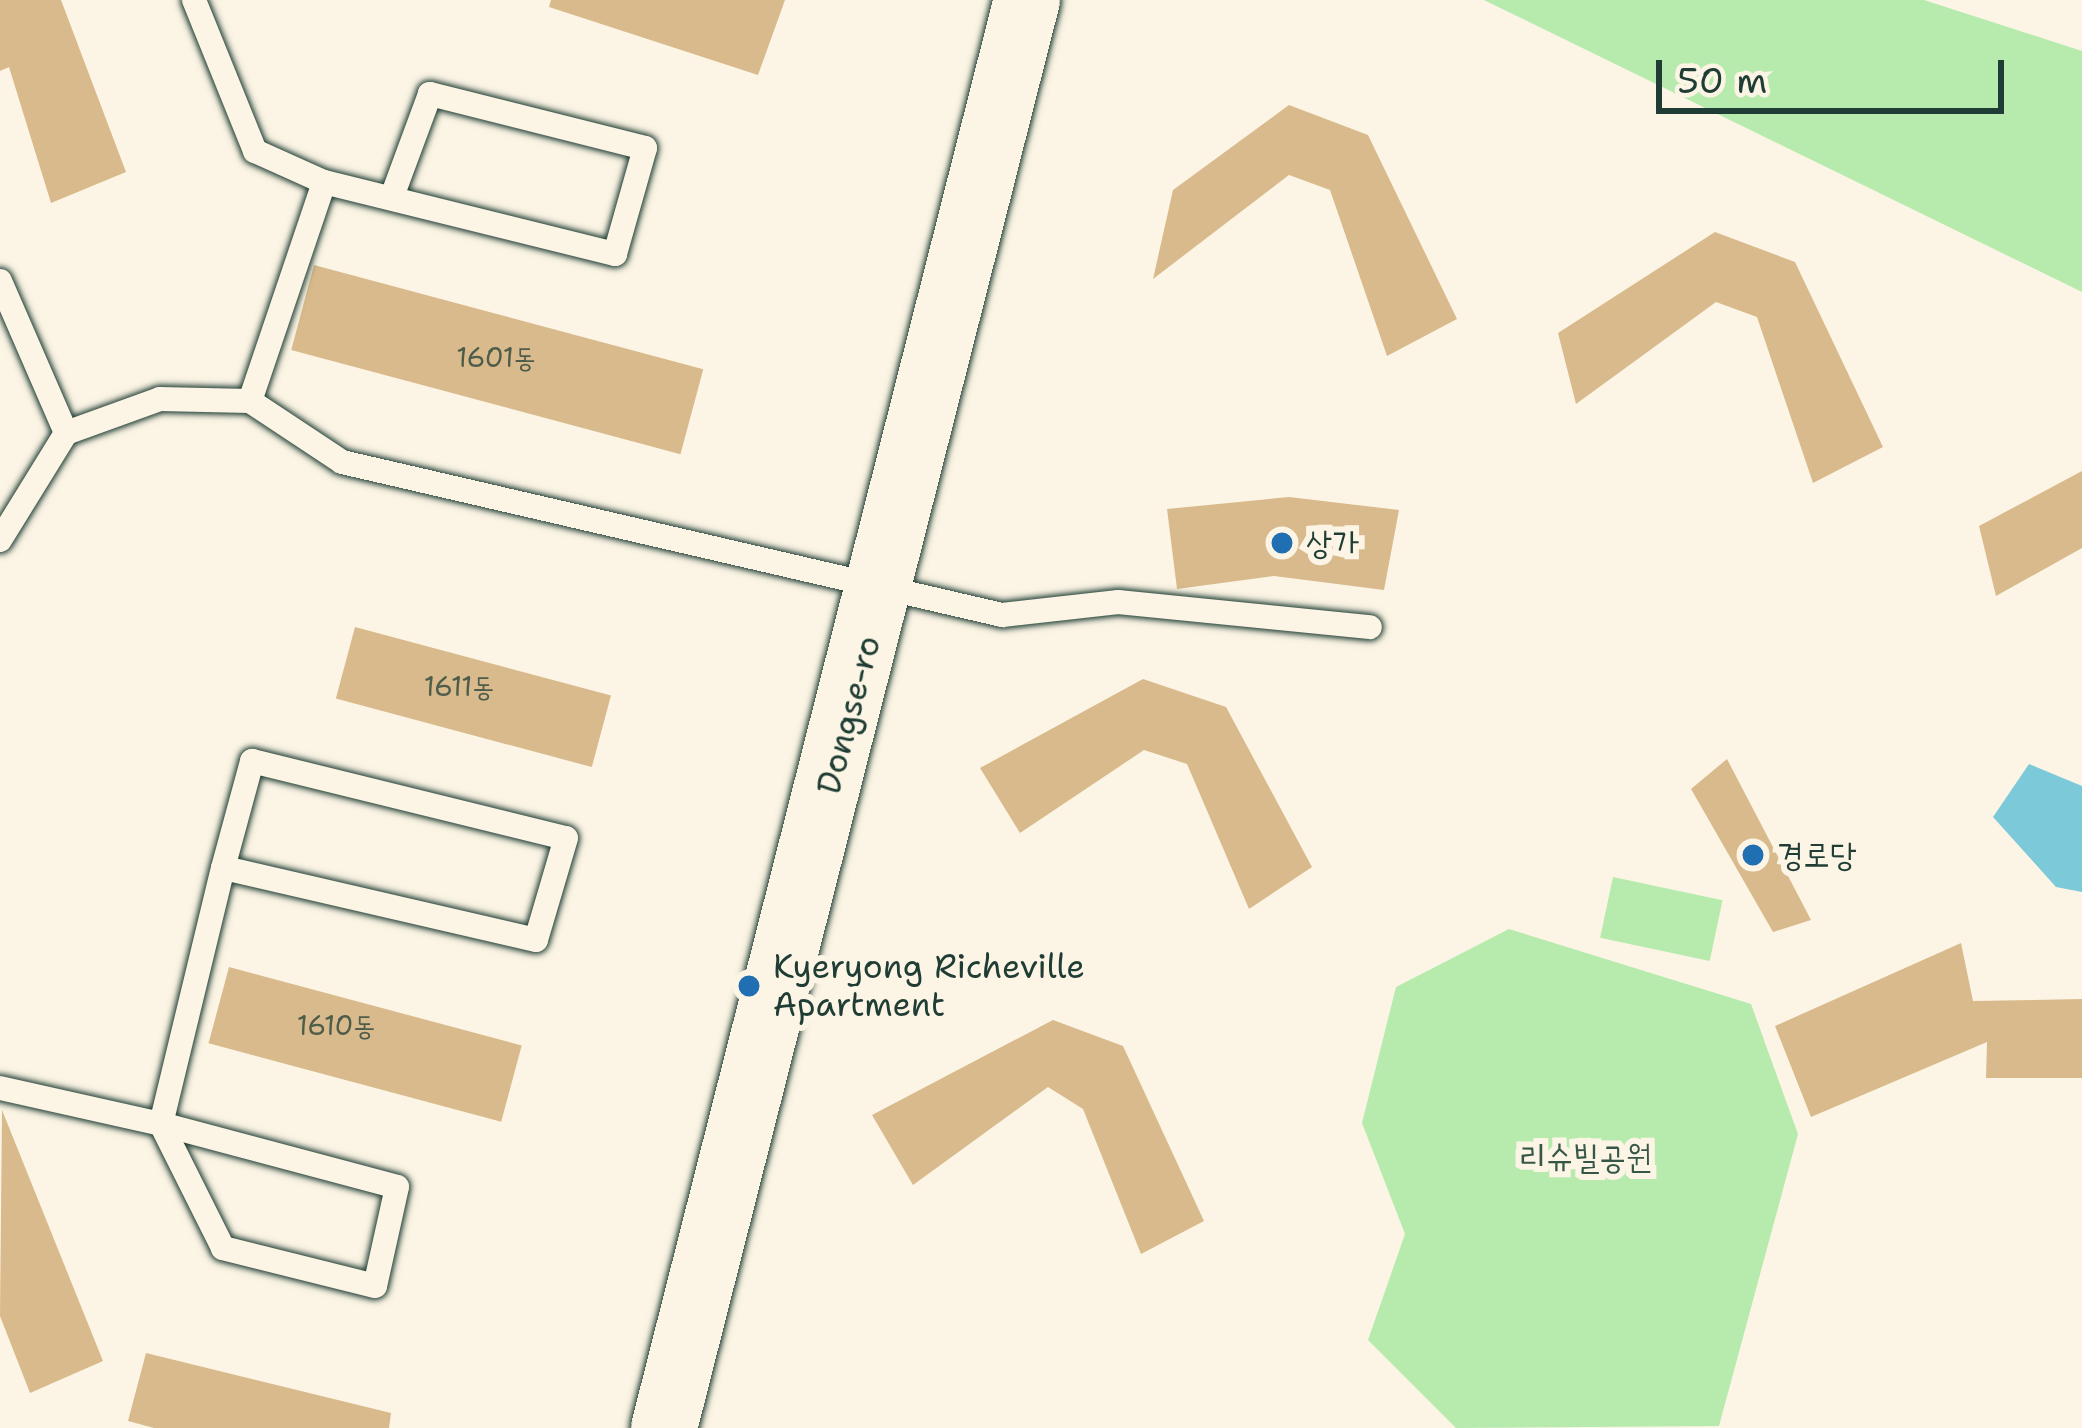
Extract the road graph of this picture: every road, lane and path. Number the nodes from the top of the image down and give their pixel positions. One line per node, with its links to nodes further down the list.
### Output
1 (194, 0): 3 (lane)
2 (1027, 0): 9 (main road, Dongse-ro)
3 (324, 182): 4 (lane); 6 (lane)
4 (392, 197): 4 (lane)
5 (0, 280): 7 (lane)
6 (250, 401): 7 (lane); 9 (lane)
7 (66, 433): 8 (lane)
8 (0, 540)
9 (883, 584): 10 (lane); 14 (main road, Dongse-ro)
10 (1370, 627)
11 (223, 868): 11 (lane); 13 (lane)
12 (0, 1088): 13 (lane)
13 (161, 1124): 13 (lane)
14 (664, 1428)

